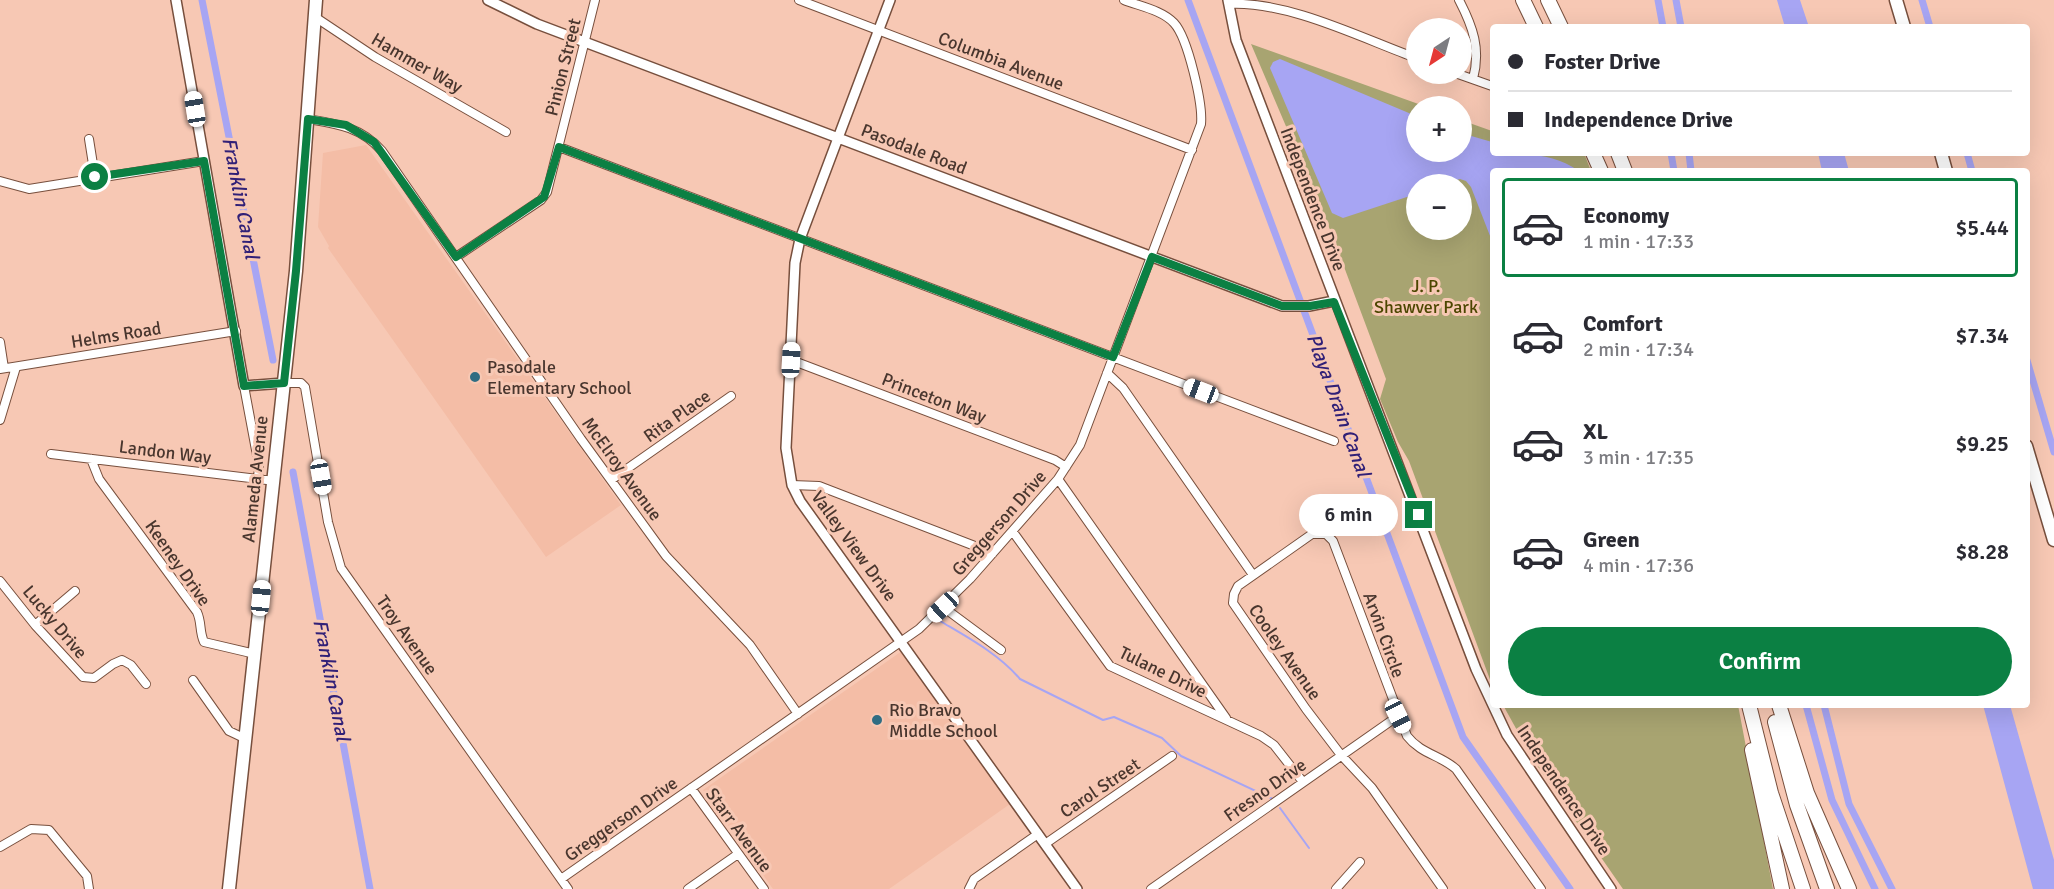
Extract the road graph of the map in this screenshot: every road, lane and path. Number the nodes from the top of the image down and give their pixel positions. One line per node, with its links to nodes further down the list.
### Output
1 (176, 0): 28 (street)
2 (316, 0): 13 (main road, Alameda Avenue)
3 (488, 0): 18 (street, Pasodale Road)
4 (595, 0): 18 (street, Pinion Street)
5 (799, 0): 17 (street, Columbia Avenue)
6 (890, 0): 17 (street, Valley View Drive)
7 (1124, 0): 27 (street, Greggerson Drive)
8 (1459, 0): 20 (street)
9 (1523, 0): 14 (highway)
10 (1548, 0): 15 (highway)
11 (1896, 0): 16 (main road)
12 (1229, 2): 19 (street); 34 (street, Independence Drive)
13 (315, 17): 22 (main road, Alameda Avenue); 23 (street, Hammer Way)
14 (1535, 24)
15 (1560, 24)
16 (1903, 24)
17 (878, 30): 24 (street, Valley View Drive); 27 (street, Columbia Avenue)
18 (584, 42): 24 (street, Pasodale Road); 26 (street, Pinion Street)
19 (1406, 54)
20 (1473, 79): 21 (street)
21 (1490, 85)
22 (308, 119): 32 (street, McElroy Avenue); 42 (main road, Alameda Avenue)
23 (506, 132)
24 (838, 138): 31 (street, Valley View Drive); 33 (street, Pasodale Road)
25 (90, 139): 29 (street)
26 (559, 147): 31 (street); 32 (street, Pinion Street)
27 (1192, 150): 33 (street, Greggerson Drive)
28 (204, 161): 29 (street); 35 (street)
29 (95, 177): 30 (street)
30 (0, 181)
31 (800, 239): 37 (street); 38 (street, Valley View Drive)
32 (456, 257): 53 (street, McElroy Avenue)
33 (1152, 257): 34 (street, Pasodale Road); 37 (street, Greggerson Drive)
34 (1334, 302): 69 (street, Independence Drive)
35 (236, 331): 39 (street, Helms Road); 43 (street)
36 (0, 342): 40 (street)
37 (1113, 357): 41 (street, Greggerson Drive); 46 (street)
38 (791, 360): 50 (street, Princeton Way); 55 (street, Valley View Drive)
39 (16, 367): 40 (street, Helms Road); 45 (street)
40 (2, 368)
41 (1107, 373): 50 (street, Greggerson Drive); 59 (street, Cooley Avenue)
42 (284, 383): 43 (street); 54 (main road, Alameda Avenue); 88 (street, Troy Avenue)
43 (244, 386): 51 (street)
44 (731, 396): 53 (street, Rita Place)
45 (0, 420)
46 (1334, 441)
47 (51, 454): 48 (street, Landon Way)
48 (91, 459): 51 (street, Landon Way); 66 (street, Keeney Drive)
49 (2030, 459): 57 (main road)
50 (1066, 467): 52 (street, Greggerson Drive)
51 (258, 478): 54 (street, Landon Way)
52 (1058, 479): 56 (street, Greggerson Drive); 77 (street)
53 (611, 480): 75 (street, McElroy Avenue)
54 (275, 481): 66 (main road, Alameda Avenue)
55 (792, 485): 58 (street); 64 (street, Valley View Drive)
56 (1013, 532): 58 (street, Greggerson Drive); 77 (street, Tulane Drive)
57 (2054, 540)
58 (993, 553): 62 (street, Greggerson Drive)
59 (1253, 575): 76 (street, Arvin Circle); 79 (street, Cooley Avenue)
60 (0, 580): 63 (street, Lucky Drive)
61 (75, 591): 63 (street)
62 (943, 607): 64 (street, Greggerson Drive); 65 (street)
63 (35, 625): 68 (street, Lucky Drive)
64 (902, 642): 75 (street, Greggerson Drive); 83 (street, Valley View Drive)
65 (1000, 650)
66 (255, 654): 78 (main road, Alameda Avenue)
67 (193, 680): 78 (street)
68 (146, 684)
69 (1490, 700)
70 (1494, 708): 100 (street, Independence Drive)
71 (1748, 708): 101 (highway)
72 (1748, 708): 102 (highway)
73 (1772, 708): 103 (highway)
74 (1780, 708): 104 (highway)
75 (798, 714): 82 (street, Greggerson Drive)
76 (1398, 716): 79 (street, Fresno Drive); 99 (street, Arvin Circle)
77 (1227, 720): 81 (street, Tulane Drive)
78 (246, 739): 90 (main road, Alameda Avenue)
79 (1341, 755): 81 (street, Fresno Drive); 98 (street, Cooley Avenue)
80 (1172, 756): 84 (street, Carol Street)
81 (1303, 782): 96 (street, Fresno Drive)
82 (691, 788): 86 (street, Starr Avenue); 88 (street, Greggerson Drive)
83 (1038, 834): 84 (street, Valley View Drive); 94 (street)
84 (1045, 844): 95 (street, Valley View Drive)
85 (0, 847): 89 (street)
86 (738, 854): 92 (street); 93 (street, Starr Avenue)
87 (1360, 862): 97 (street)
88 (561, 879): 91 (street, Troy Avenue)
89 (89, 889)
90 (229, 889)
91 (568, 889)
92 (688, 889)
93 (764, 889)
94 (969, 889)
95 (1077, 889)
96 (1151, 889)
97 (1336, 889)
98 (1443, 889)
99 (1541, 889)
100 (1611, 889)
101 (1782, 889)
102 (1803, 889)
103 (1827, 889)
104 (1849, 889)

